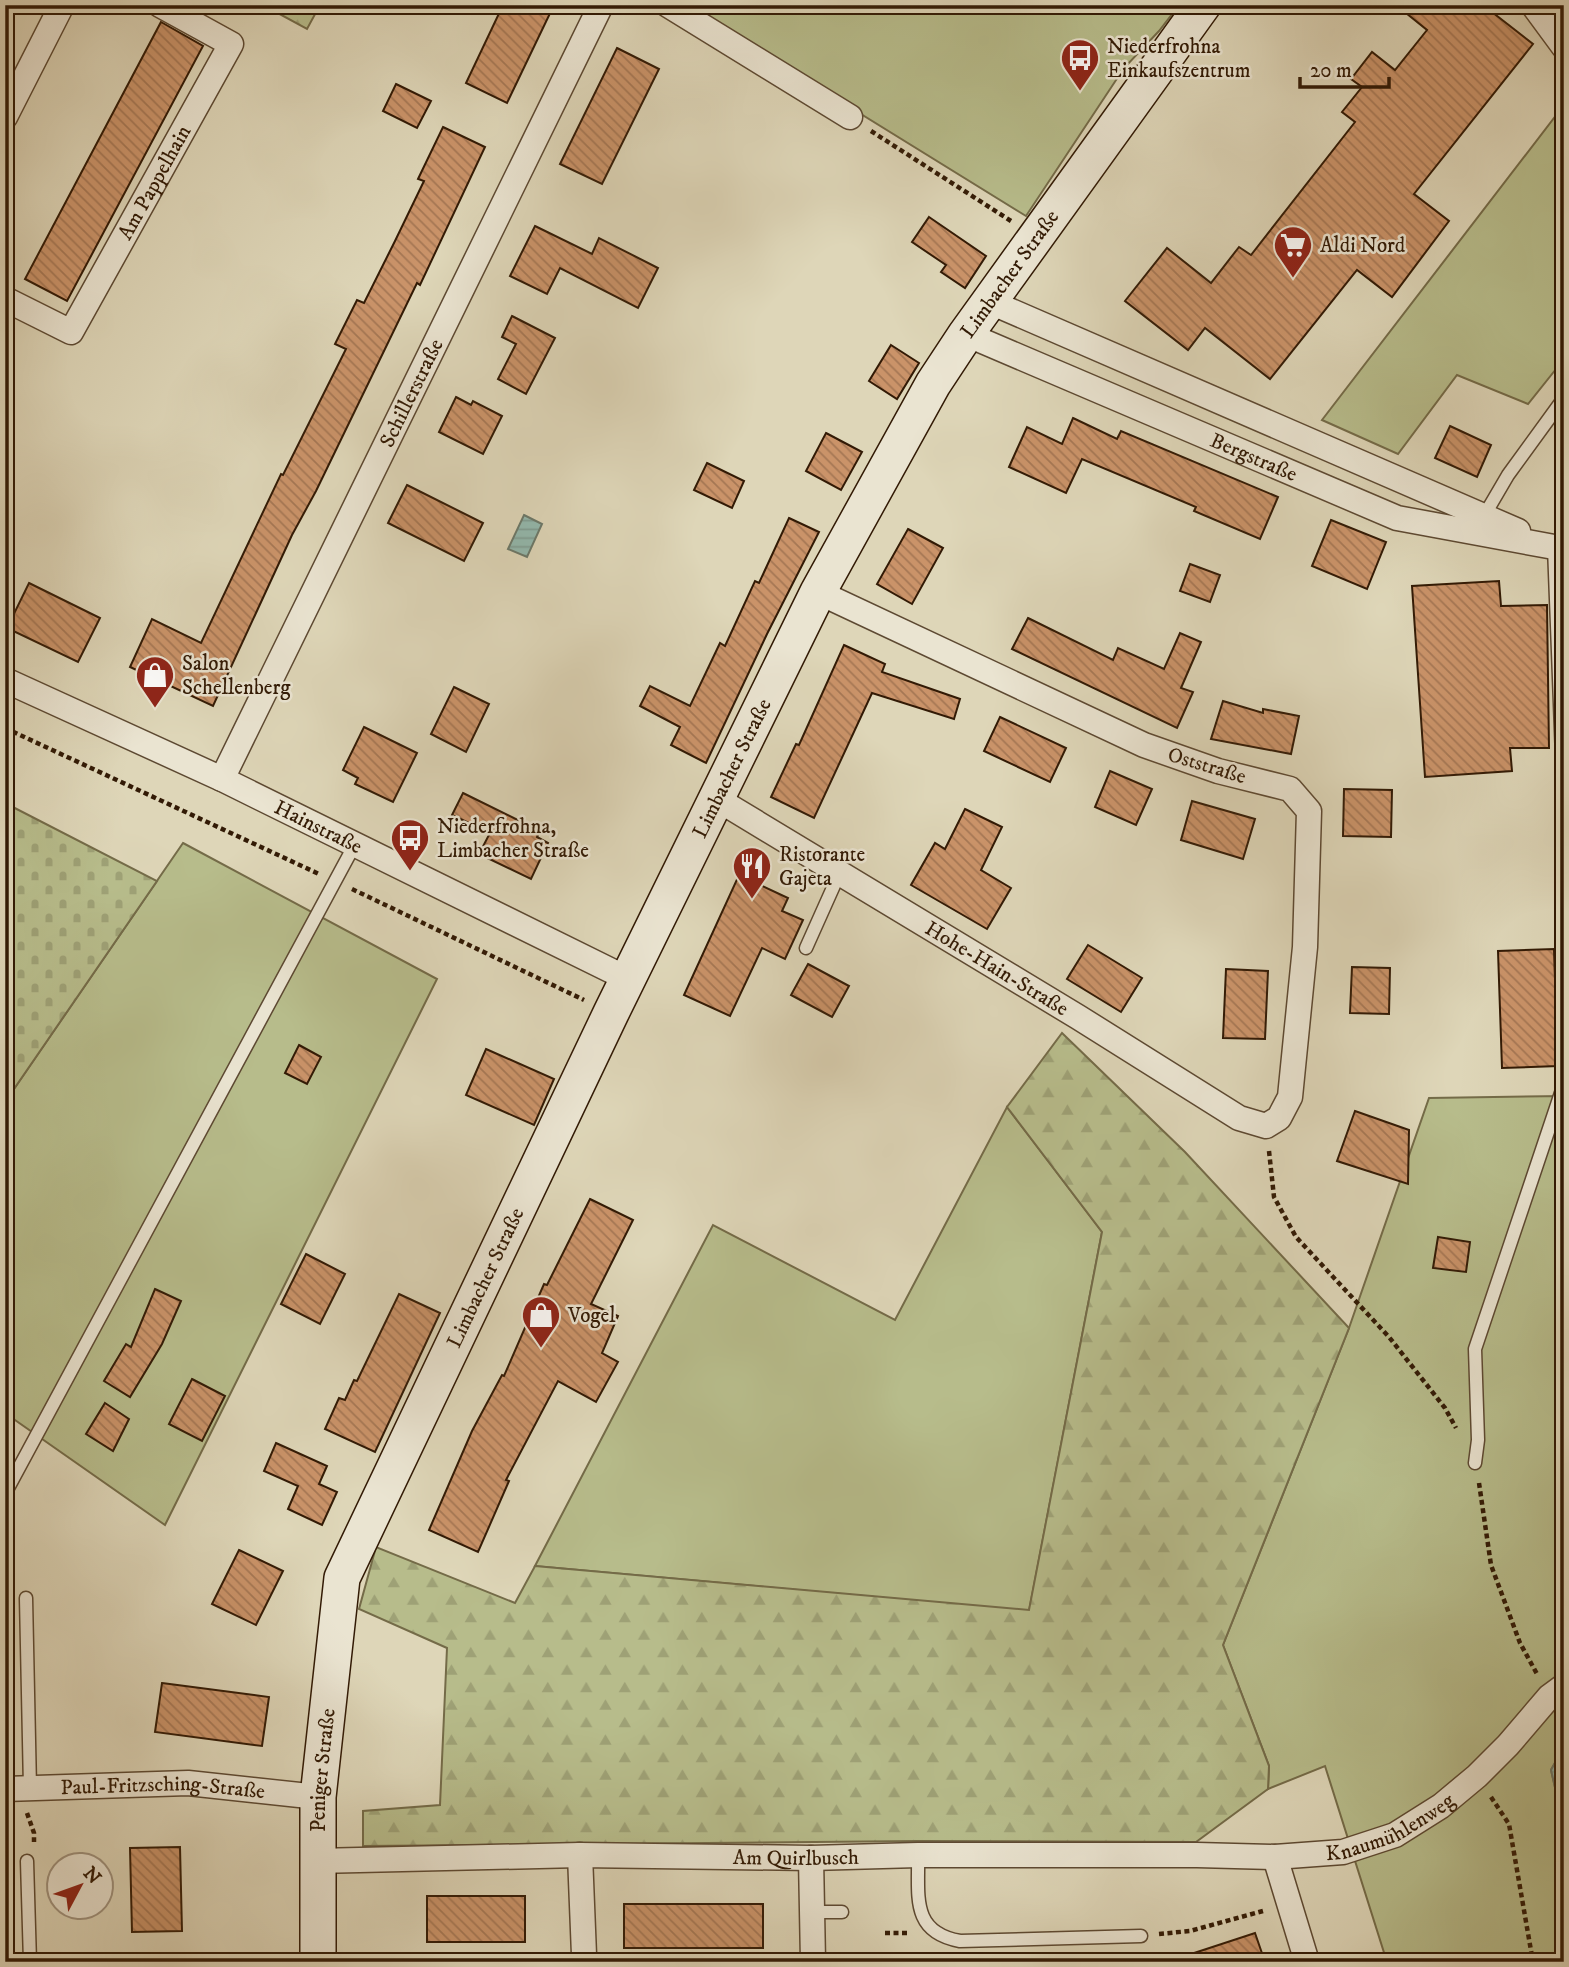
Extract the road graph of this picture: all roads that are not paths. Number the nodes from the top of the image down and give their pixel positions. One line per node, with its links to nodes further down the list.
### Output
1 (62, 5): 8 (street)
2 (160, 5): 11 (street, Am Pappelhain)
3 (601, 5): 18 (street, Schillerstraße)
4 (668, 5): 9 (street)
5 (1203, 5): 10 (street, Limbacher Straße)
6 (1533, 5): 7 (street)
7 (1564, 47)
8 (5, 117)
9 (850, 117)
10 (988, 301): 12 (street, Limbacher Straße); 14 (street, Bergstraße)
11 (6, 303)
12 (966, 334): 15 (street, Bergstraße); 16 (street, Limbacher Straße)
13 (1564, 398): 14 (lane)
14 (1484, 516): 15 (street, Bergstraße)
15 (1559, 548): 20 (lane)
16 (818, 592): 19 (street, Limbacher Straße); 26 (street, Oststraße)
17 (5, 680): 18 (street, Hainstraße)
18 (222, 779): 21 (street, Hainstraße)
19 (717, 799): 22 (street, Hohe-Hain-Straße); 24 (street, Limbacher Straße)
20 (1564, 809)
21 (354, 846): 24 (street, Hainstraße); 28 (lane)
22 (840, 873): 23 (lane); 26 (street, Hohe-Hain-Straße)
23 (806, 948)
24 (628, 979): 29 (street, Limbacher Straße)
25 (1564, 1084): 27 (lane)
26 (1272, 1122)
27 (1475, 1463)
28 (7, 1490)
29 (342, 1578): 33 (street, Peniger Straße)
30 (26, 1598): 32 (lane)
31 (1556, 1691): 36 (street, Knaumühlenweg)
32 (19, 1788): 33 (street, Paul-Fritzsching-Straße)
33 (318, 1797): 39 (street, Peniger Straße)
34 (580, 1855): 37 (street, Am Quirlbusch); 39 (street, Am Quirlbusch); 45 (street)
35 (918, 1855): 36 (street, Am Quirlbusch); 37 (street, Am Quirlbusch); 42 (lane)
36 (1275, 1857): 47 (street)
37 (811, 1858): 40 (street)
38 (27, 1861): 43 (lane)
39 (316, 1861): 44 (street, Peniger Straße)
40 (813, 1912): 41 (lane); 46 (street)
41 (842, 1912)
42 (1141, 1936)
43 (30, 1962)
44 (318, 1962)
45 (587, 1962)
46 (813, 1962)
47 (1307, 1962)

